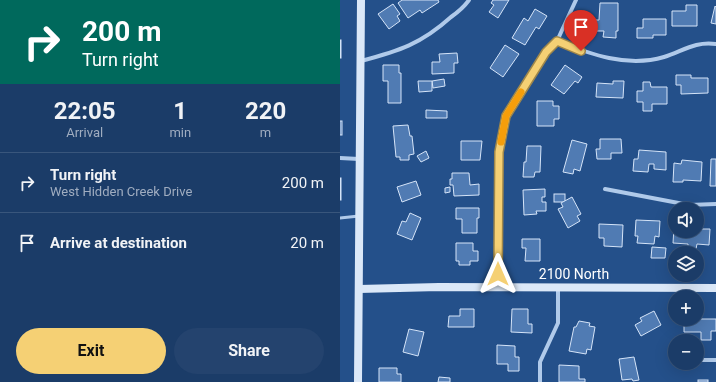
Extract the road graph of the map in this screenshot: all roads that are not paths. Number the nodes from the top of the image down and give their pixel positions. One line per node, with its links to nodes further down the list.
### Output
1 (361, 0): 6 (street)
2 (469, 0): 6 (street)
3 (576, 0): 4 (street)
4 (557, 41): 5 (street); 13 (street)
5 (716, 44)
6 (361, 61): 8 (street)
7 (340, 158): 8 (street)
8 (359, 159): 11 (street)
9 (605, 189): 10 (street)
10 (716, 204)
11 (359, 216): 12 (lane); 16 (street)
12 (340, 218)
13 (498, 287): 14 (street, 2100 North); 16 (street, 2100 North)
14 (558, 287): 15 (street, 2100 North); 20 (street)
15 (716, 288)
16 (359, 289): 19 (street)
17 (704, 360): 18 (street)
18 (716, 360)
19 (358, 382)
20 (540, 382)

